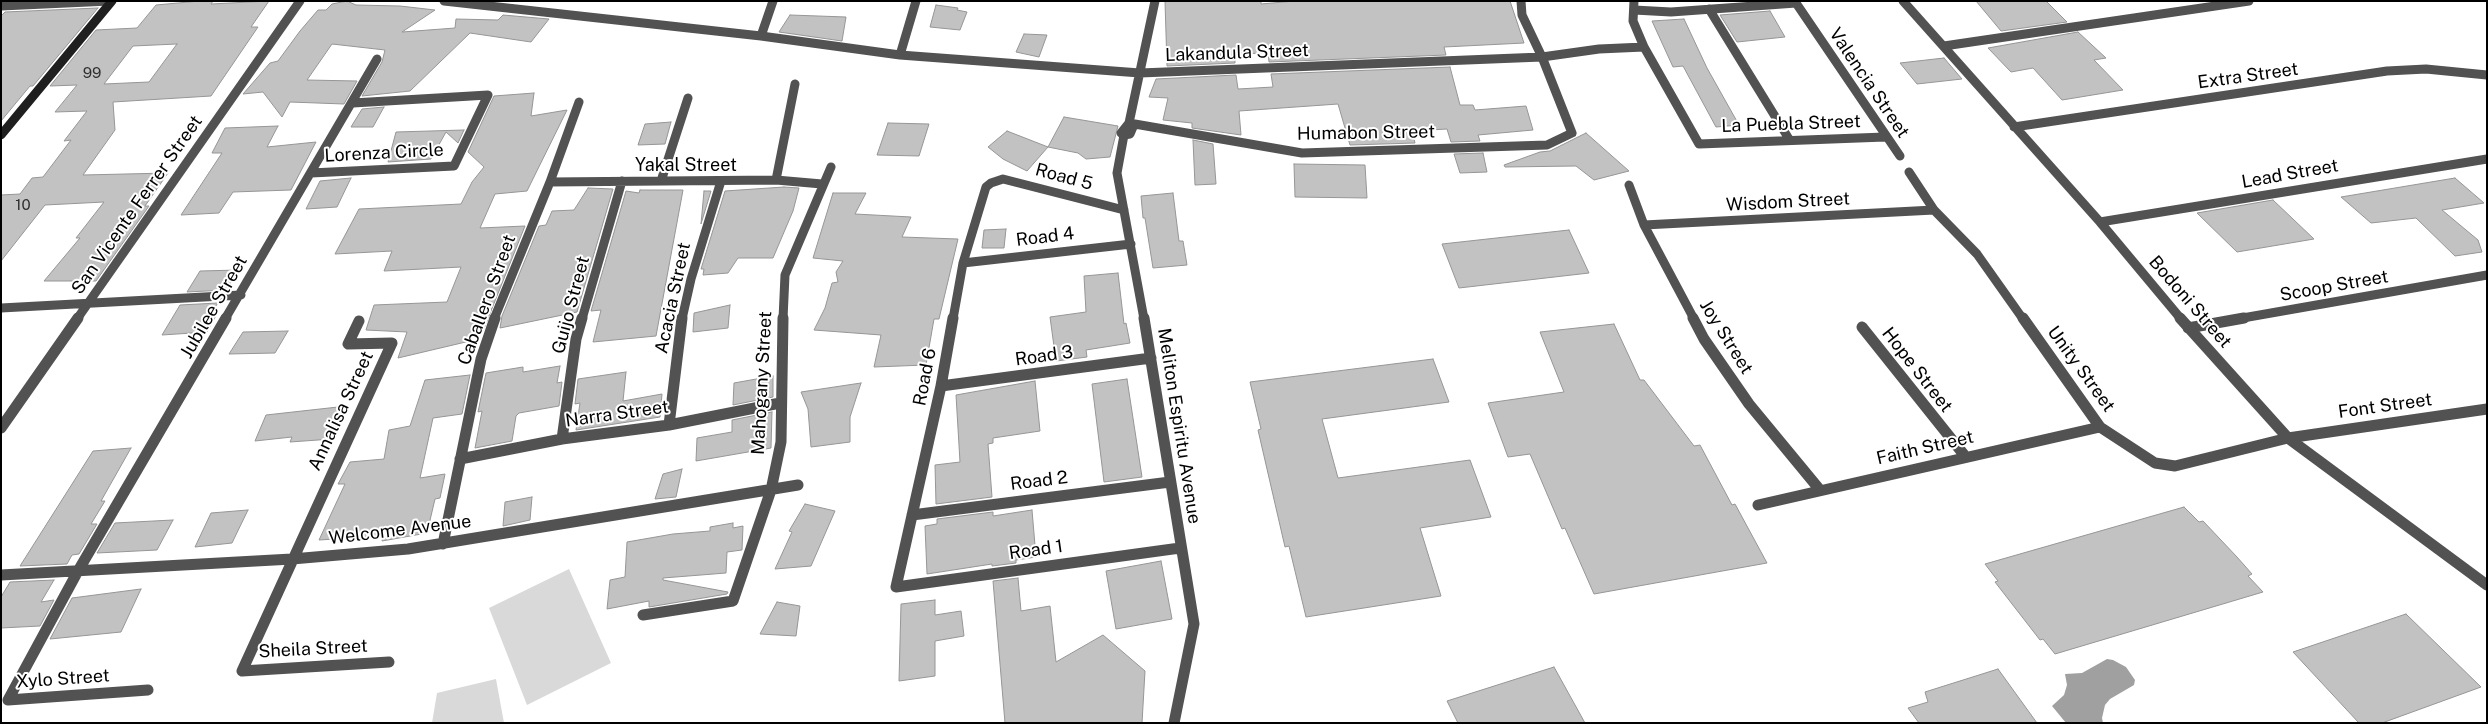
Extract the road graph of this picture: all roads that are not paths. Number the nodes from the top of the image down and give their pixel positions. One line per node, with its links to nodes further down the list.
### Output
1 (111, 1): 11 (street); 28 (main road)
2 (300, 1): 52 (street, San Vicente Ferrer Street)
3 (444, 1): 14 (street, Lakandula Street)
4 (773, 1): 14 (street)
5 (916, 1): 17 (street)
6 (1155, 1): 20 (street, Meliton Espiritu Avenue)
7 (1521, 1): 18 (street)
8 (1903, 1): 15 (street, Bodoni Street)
9 (2245, 2): 15 (street)
10 (1735, 4): 13 (street); 29 (street, Valencia Street)
11 (1, 6)
12 (1634, 6): 13 (street); 16 (street)
13 (1709, 9): 30 (street)
14 (761, 36): 17 (street, Lakandula Street)
15 (1944, 46): 26 (street, Bodoni Street)
16 (1644, 47): 18 (street, Lakandula Street); 30 (street, La Puebla Street)
17 (900, 56): 20 (street, Lakandula Street)
18 (1542, 57): 20 (street, Lakandula Street); 27 (street, Humabon Street)
19 (377, 59): 25 (street, Jubilee Street)
20 (1140, 73): 27 (street, Meliton Espiritu Avenue)
21 (2487, 75): 26 (street, Extra Street)
22 (795, 84): 36 (street)
23 (688, 98): 39 (street)
24 (579, 102): 41 (street, Caballero Street)
25 (352, 103): 35 (street, Jubilee Street); 35 (street, Lorenza Circle)
26 (2014, 127): 46 (street, Bodoni Street)
27 (1127, 130): 44 (street, Meliton Espiritu Avenue)
28 (1, 135)
29 (1885, 137): 30 (street, La Puebla Street); 31 (street, Valencia Street)
30 (1789, 139)
31 (1900, 156)
32 (2487, 159): 46 (street, Lead Street)
33 (831, 167): 42 (street, Mahogany Street)
34 (1909, 172): 45 (street, Unity Street)
35 (311, 173): 51 (street, Jubilee Street)
36 (776, 180): 40 (street, Yakal Street); 42 (street, Yakal Street)
37 (996, 180): 44 (street, Road 5); 49 (street, Road 6)
38 (622, 181): 39 (street, Yakal Street); 41 (street, Yakal Street); 65 (street, Guijo Street)
39 (661, 181): 40 (street, Yakal Street)
40 (721, 181): 61 (street, Acacia Street)
41 (550, 182): 67 (street, Caballero Street)
42 (822, 184): 59 (street, Mahogany Street)
43 (1629, 185): 47 (street, Joy Street)
44 (1124, 210): 48 (street, Meliton Espiritu Avenue)
45 (1934, 210): 47 (street, Wisdom Street); 62 (street, Unity Street)
46 (2100, 222): 56 (street, Bodoni Street)
47 (1644, 225): 71 (street, Joy Street)
48 (1131, 244): 49 (street, Road 4); 57 (street, Meliton Espiritu Avenue)
49 (963, 263): 58 (street, Road 6)
50 (2487, 276): 56 (street, Scoop Street)
51 (241, 295): 52 (street); 77 (street, Jubilee Street)
52 (89, 303): 53 (street); 63 (street, San Vicente Ferrer Street)
53 (1, 308)
54 (359, 320): 76 (street, Annalisa Street)
55 (1862, 327): 66 (street, Hope Street)
56 (2188, 328): 64 (street, Bodoni Street)
57 (1151, 358): 58 (street, Road 3); 68 (street, Meliton Espiritu Avenue)
58 (941, 386): 73 (street, Road 6)
59 (780, 403): 61 (street, Narra Street); 70 (street, Mahogany Street)
60 (2487, 409): 64 (street, Font Street)
61 (668, 424): 65 (street, Narra Street)
62 (2100, 427): 64 (street, Unity Street); 66 (street, Faith Street)
63 (1, 428)
64 (2288, 438): 80 (street, Bodoni Street)
65 (562, 439): 67 (street, Narra Street)
66 (1965, 456): 71 (street, Faith Street)
67 (460, 459): 74 (street, Caballero Street)
68 (1170, 482): 73 (street, Road 2); 75 (street, Meliton Espiritu Avenue)
69 (798, 485): 70 (street, Welcome Avenue)
70 (770, 490): 74 (street, Welcome Avenue); 83 (street, Mahogany Street)
71 (1820, 490): 72 (street, Faith Street)
72 (1758, 504)
73 (912, 515): 82 (street, Road 6)
74 (443, 544): 76 (street, Welcome Avenue)
75 (1180, 548): 82 (street, Road 1); 86 (street, Meliton Espiritu Avenue)
76 (292, 559): 77 (street, Welcome Avenue); 84 (street, Sheila Street)
77 (78, 571): 79 (street, Welcome Avenue); 85 (street, Xylo Street)
78 (2487, 574): 80 (street)
79 (1, 575)
80 (2474, 576): 81 (street, Bodoni Street)
81 (2487, 585)
82 (896, 587)
83 (643, 615)
84 (390, 662)
85 (148, 690)
86 (1174, 723)

